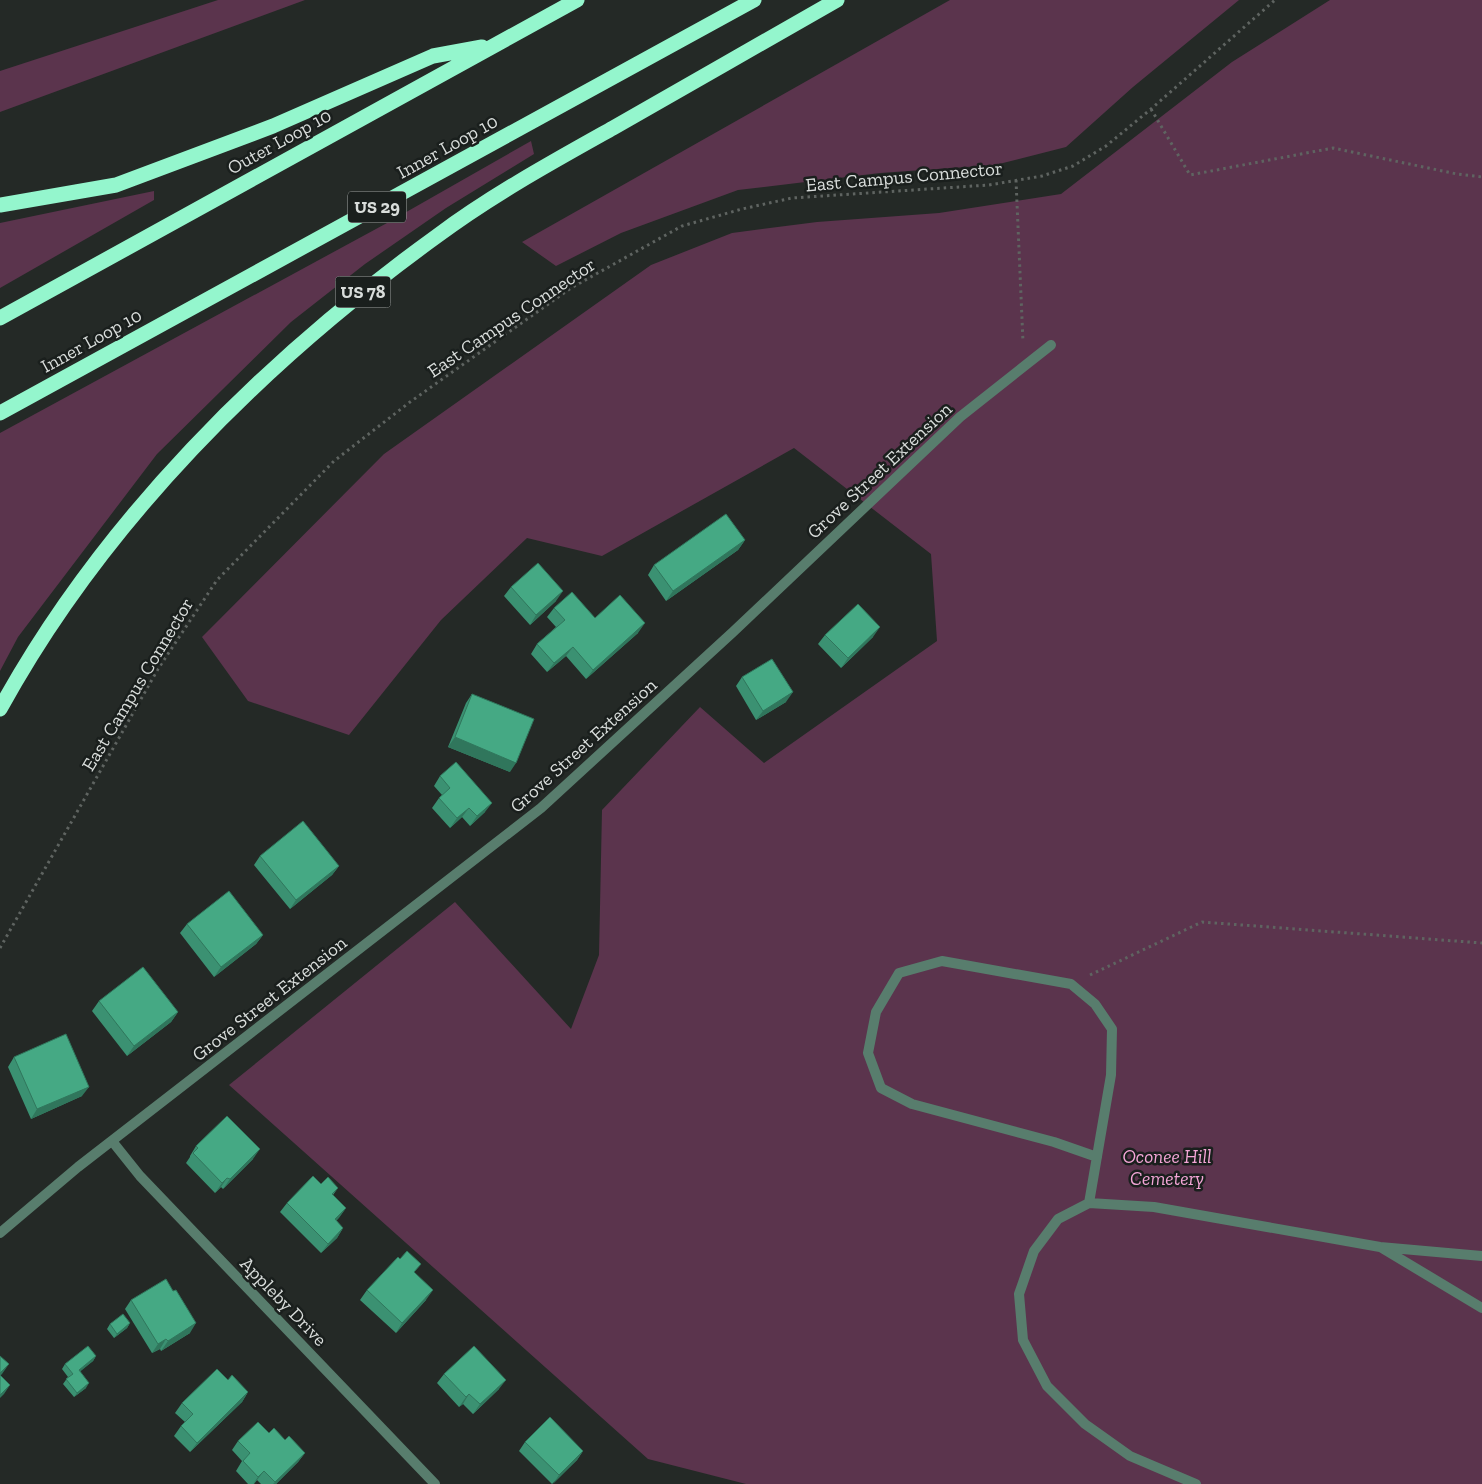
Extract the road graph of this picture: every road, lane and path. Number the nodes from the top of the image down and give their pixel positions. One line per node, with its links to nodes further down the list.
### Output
1 (577, 0): 5 (highway, Outer Loop 10)
2 (754, 0): 13 (highway, Inner Loop 10 / US 29)
3 (837, 0): 14 (highway, US 78)
4 (1275, 0): 6 (path, East Campus Connector)
5 (495, 44): 9 (highway); 10 (highway, Outer Loop 10)
6 (1151, 109): 7 (path); 8 (path, East Campus Connector)
7 (1482, 177)
8 (1016, 180): 12 (path); 16 (path, East Campus Connector)
9 (0, 205)
10 (0, 318)
11 (1051, 345): 12 (street, Grove Street Extension)
12 (1024, 366): 18 (street, Grove Street Extension)
13 (0, 413)
14 (0, 709)
15 (1482, 943): 17 (path)
16 (0, 948)
17 (1071, 984): 19 (street); 19 (street)
18 (112, 1140): 21 (street, Grove Street Extension); 25 (street, Appleby Drive)
19 (1097, 1157): 20 (street)
20 (1089, 1203): 22 (street); 26 (street)
21 (0, 1233)
22 (1380, 1247): 23 (street); 24 (street)
23 (1482, 1256)
24 (1482, 1308)
25 (434, 1484)
26 (1196, 1484)

